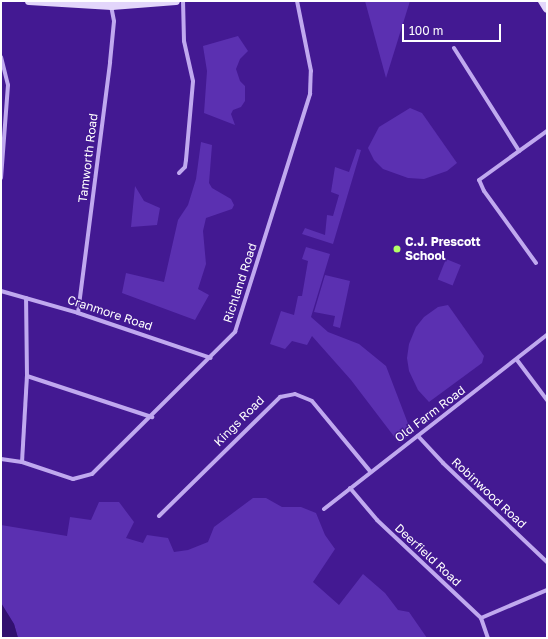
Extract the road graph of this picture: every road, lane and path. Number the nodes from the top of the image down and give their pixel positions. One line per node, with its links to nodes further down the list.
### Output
1 (29, 1): 6 (main road)
2 (176, 1): 6 (main road)
3 (183, 1): 12 (street)
4 (297, 1): 19 (street, Richland Road)
5 (542, 1): 7 (main road)
6 (111, 4): 17 (street, Tamworth Road)
7 (547, 9)
8 (454, 48): 11 (street)
9 (1, 57): 13 (street)
10 (547, 130): 11 (street)
11 (519, 151): 14 (street)
12 (178, 173)
13 (1, 178)
14 (536, 263)
15 (1, 291): 16 (street, Cranmore Road)
16 (26, 298): 17 (street, Cranmore Road); 21 (street)
17 (78, 313): 19 (street, Cranmore Road)
18 (547, 334): 20 (street, Old Farm Road)
19 (211, 358): 23 (street, Richland Road)
20 (517, 360): 22 (street); 24 (street, Old Farm Road)
21 (27, 376): 23 (street); 26 (street)
22 (547, 400)
23 (152, 416): 26 (street, Richland Road)
24 (418, 436): 27 (street, Old Farm Road); 31 (street, Robinwood Road)
25 (1, 459): 26 (street, Richland Road)
26 (22, 462)
27 (370, 471): 28 (street, Old Farm Road); 30 (street, Kings Road)
28 (350, 488): 29 (street, Old Farm Road); 33 (street, Deerfield Road)
29 (324, 509)
30 (159, 516)
31 (547, 562)
32 (547, 590): 33 (street)
33 (481, 618): 34 (street, Deerfield Road)
34 (488, 638)

